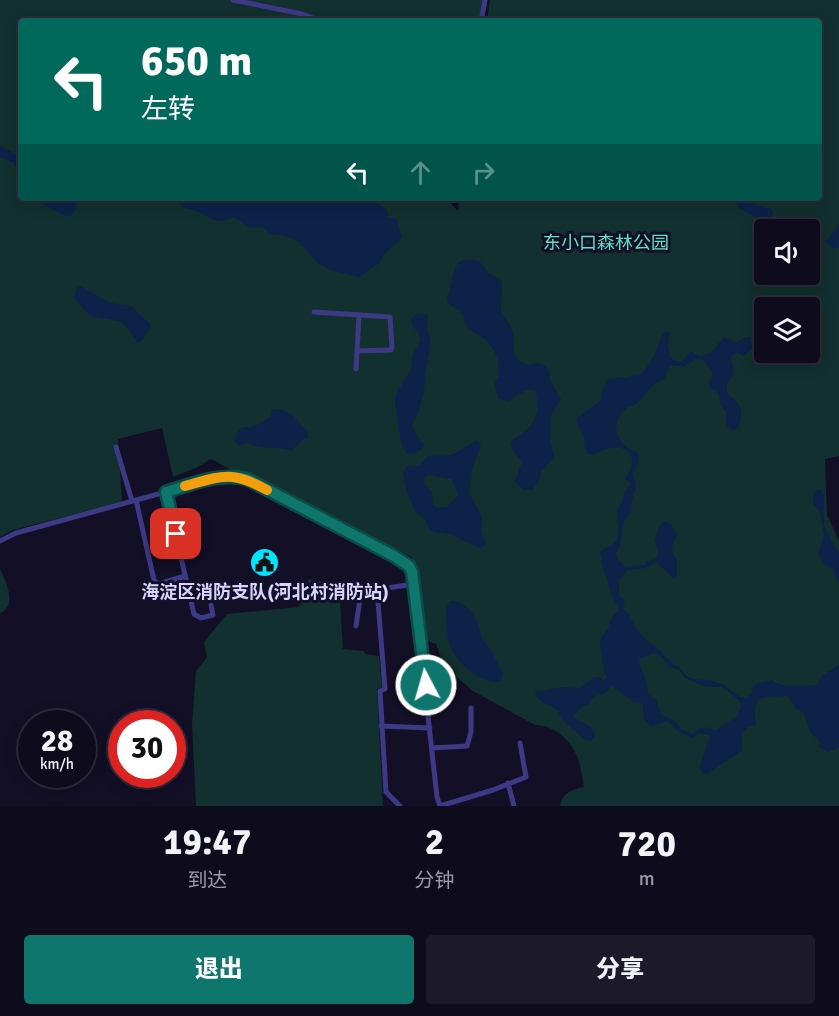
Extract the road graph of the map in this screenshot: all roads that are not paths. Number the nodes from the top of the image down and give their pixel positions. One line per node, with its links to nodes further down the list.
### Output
1 (233, 0): 3 (street)
2 (485, 0): 4 (street)
3 (313, 18)
4 (482, 18)
5 (314, 312): 6 (street)
6 (359, 316): 7 (street); 7 (street)
7 (357, 351): 8 (street)
8 (356, 369)
9 (116, 447): 11 (street)
10 (166, 492): 11 (street); 13 (street); 14 (street)
11 (134, 500): 12 (street); 13 (street)
12 (0, 541)
13 (185, 576): 16 (street)
14 (414, 584): 15 (street); 20 (street)
15 (377, 590): 17 (street); 19 (street)
16 (211, 605)
17 (356, 626)
18 (471, 708): 22 (street)
19 (381, 726): 20 (street); 24 (street)
20 (430, 728): 22 (street)
21 (520, 742): 23 (street)
22 (432, 747): 25 (street)
23 (508, 783): 25 (street); 26 (street)
24 (400, 806)
25 (440, 806)
26 (514, 806)

